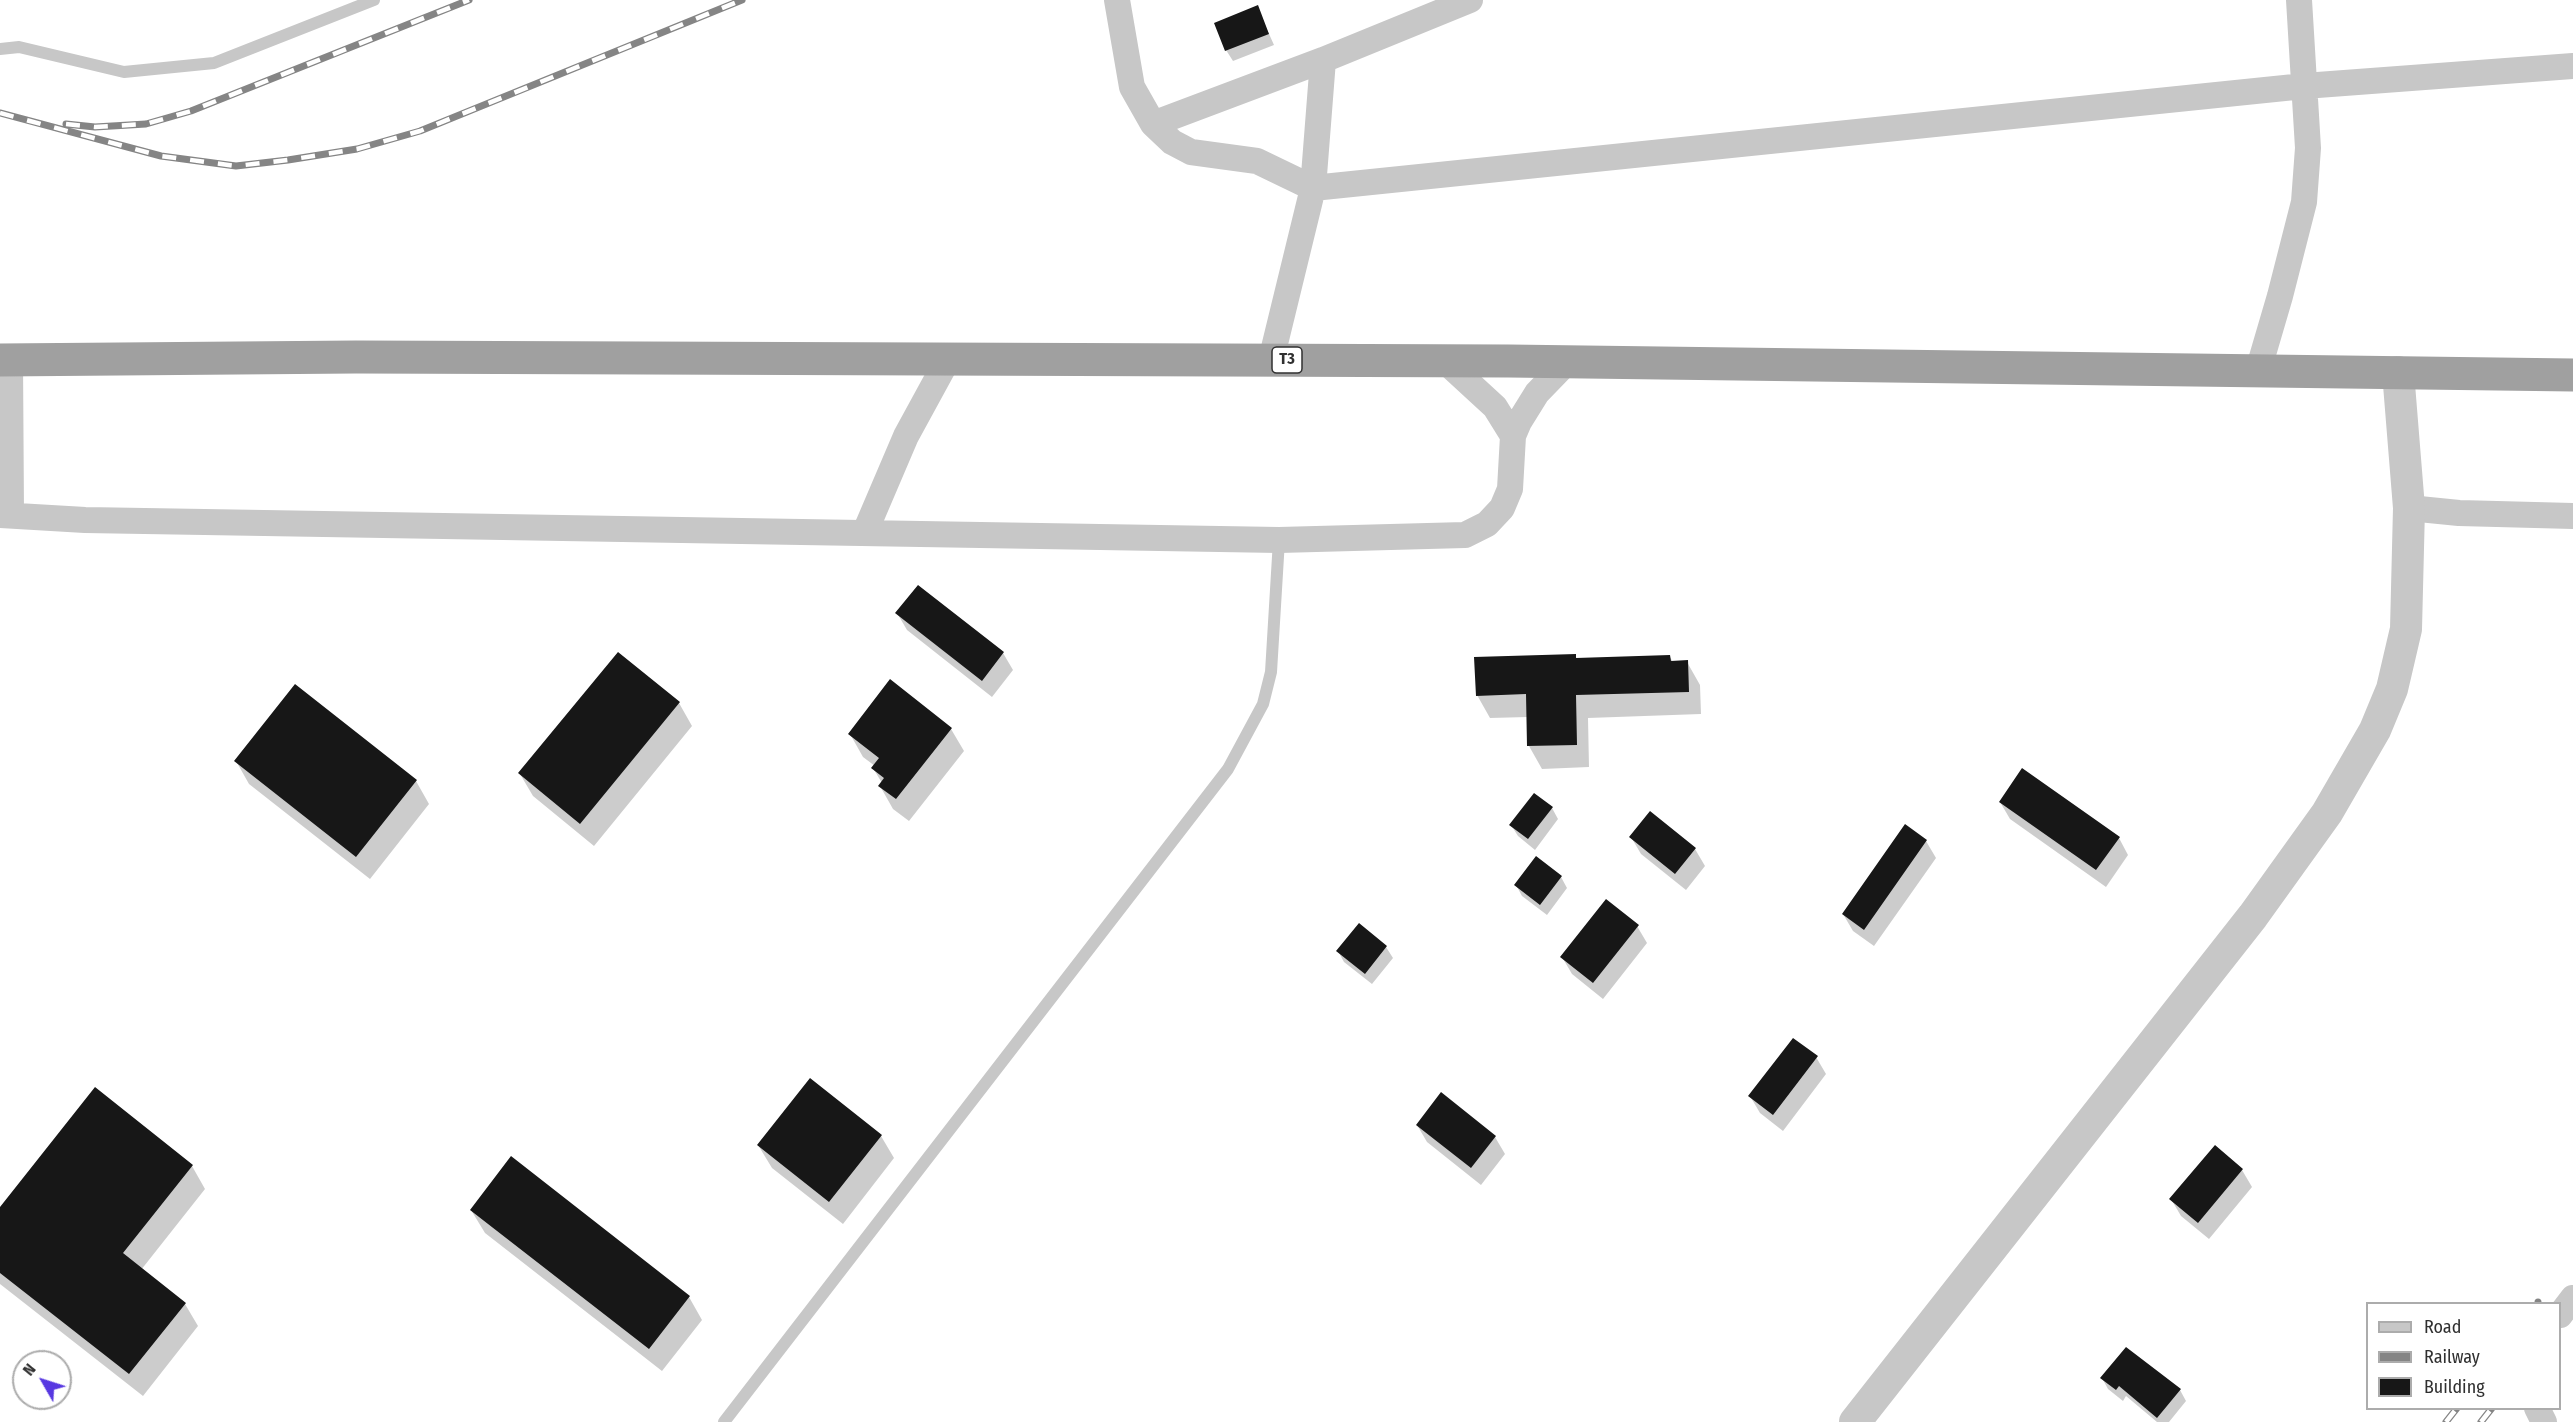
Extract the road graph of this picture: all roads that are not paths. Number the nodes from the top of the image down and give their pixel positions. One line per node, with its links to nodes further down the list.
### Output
1 (374, 0): 5 (lane)
2 (1117, 0): 9 (street)
3 (1470, 0): 6 (street)
4 (2299, 0): 8 (street)
5 (0, 49)
6 (1323, 60): 9 (street); 10 (street)
7 (2573, 66): 8 (street)
8 (2304, 86): 10 (street); 16 (street)
9 (1153, 124): 10 (street)
10 (1313, 188): 13 (street)
11 (3, 356): 12 (highway, T3); 21 (street)
12 (948, 359): 13 (highway, T3); 23 (street)
13 (1271, 360): 14 (highway, T3)
14 (1445, 361): 15 (highway, T3); 19 (street)
15 (1567, 362): 16 (highway, T3); 19 (street)
16 (2258, 371): 17 (highway, T3)
17 (2398, 372): 18 (highway, T3); 20 (street)
18 (2573, 375)
19 (1513, 436): 24 (street)
20 (2409, 508): 22 (street); 28 (street)
21 (5, 514): 23 (street)
22 (2573, 516)
23 (865, 532): 24 (street)
24 (1279, 540): 27 (lane)
25 (2573, 1298): 26 (street)
26 (2561, 1313)
27 (724, 1422)
28 (1855, 1422)

